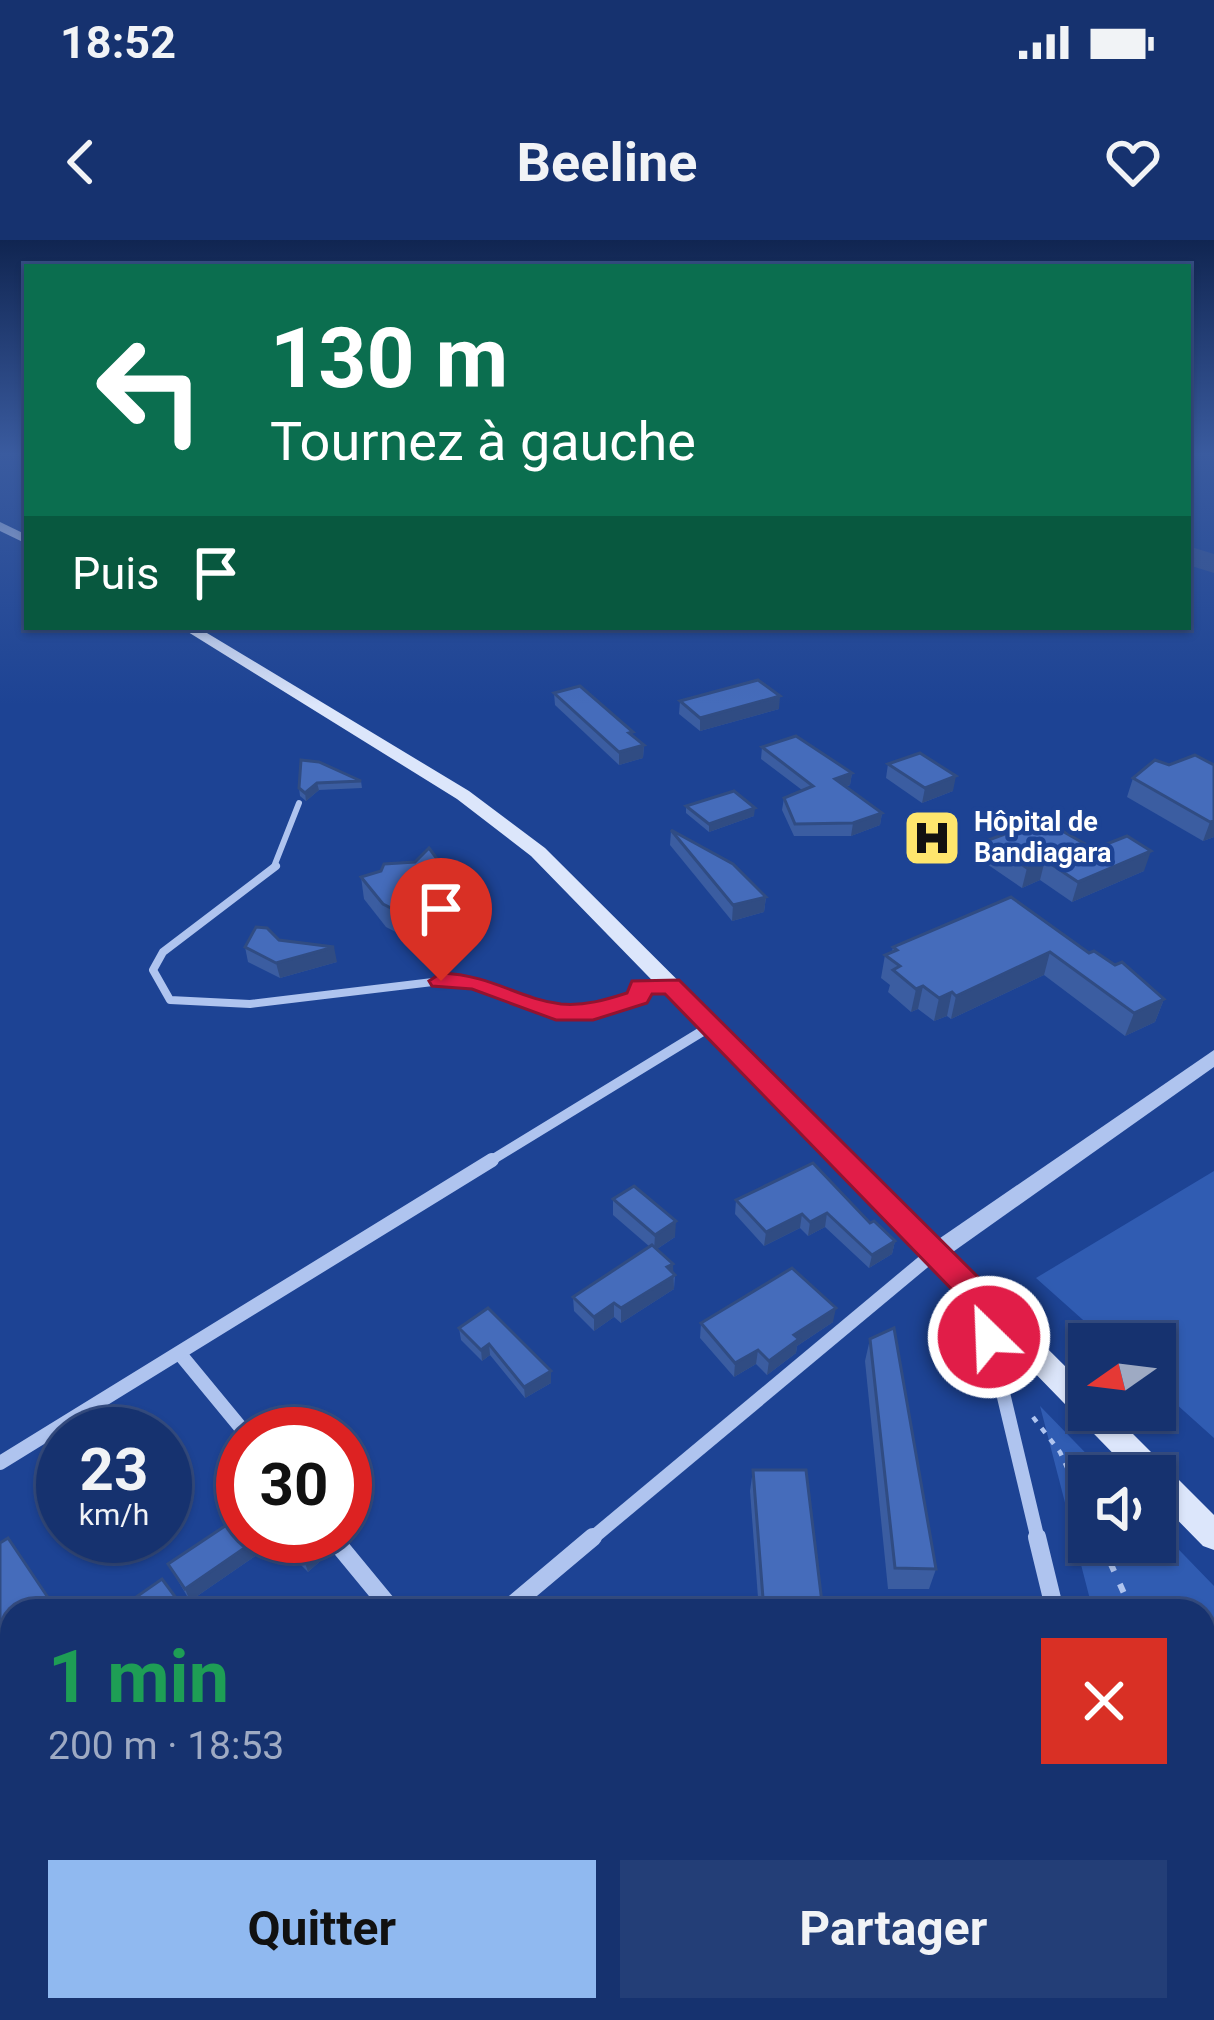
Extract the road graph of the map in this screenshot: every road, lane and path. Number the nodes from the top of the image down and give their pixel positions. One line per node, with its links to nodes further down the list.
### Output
1 (192, 630): 3 (main road)
2 (299, 803): 3 (lane)
3 (671, 986): 4 (main road)
4 (711, 1026): 6 (main road); 8 (street)
5 (1214, 1057): 6 (street)
6 (934, 1253): 7 (main road); 21 (street)
7 (980, 1299): 9 (street); 10 (main road)
8 (180, 1354): 11 (street); 14 (street)
9 (998, 1375): 15 (path); 22 (street)
10 (1068, 1389)
11 (224, 1407)
12 (1110, 1431): 13 (main road)
13 (1134, 1455)
14 (0, 1463)
15 (1068, 1470)
16 (1176, 1497): 17 (main road)
17 (1214, 1536)
18 (353, 1563): 20 (street)
19 (1110, 1563): 23 (path)
20 (383, 1599)
21 (519, 1599)
22 (1052, 1599)
23 (1127, 1599)

